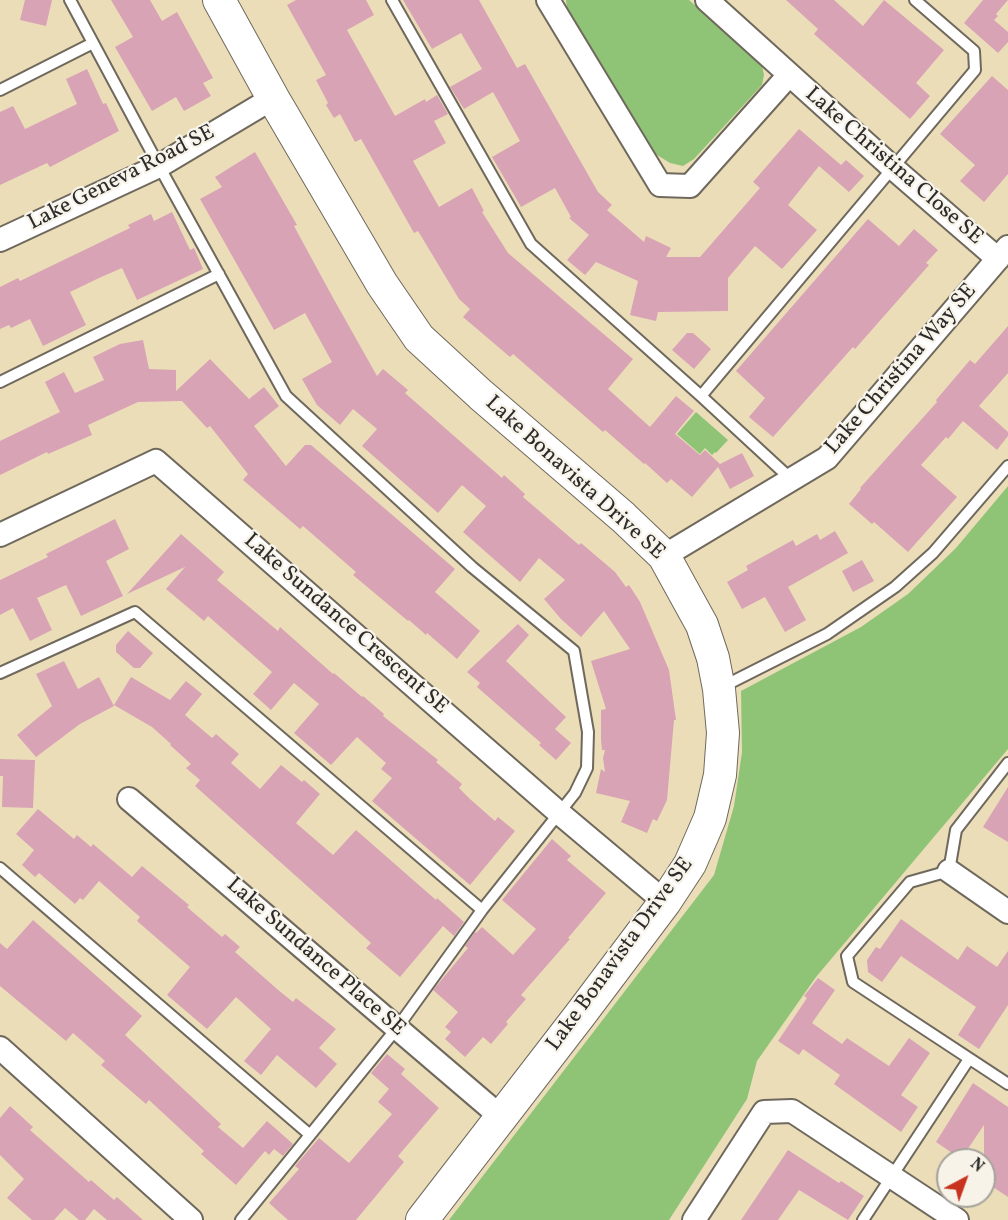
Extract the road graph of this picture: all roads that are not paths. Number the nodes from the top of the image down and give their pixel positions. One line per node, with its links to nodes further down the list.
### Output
1 (70, 0): 7 (lane)
2 (219, 0): 10 (street, Lake Bonavista Drive SE)
3 (393, 0): 17 (lane)
4 (548, 0): 8 (street, Lake Christina Close SE)
5 (707, 0): 8 (street, Lake Christina Close SE)
6 (915, 0): 12 (lane)
7 (93, 42): 9 (lane); 11 (lane)
8 (789, 75): 12 (street, Lake Christina Close SE)
9 (0, 90)
10 (273, 98): 11 (street, Lake Geneva Road SE); 21 (street, Lake Bonavista Drive SE)
11 (159, 166): 13 (street, Lake Geneva Road SE); 15 (lane)
12 (893, 168): 14 (street, Lake Christina Close SE); 17 (lane)
13 (0, 240)
14 (1003, 253): 19 (street, Lake Christina Way SE)
15 (219, 274): 16 (lane); 26 (lane)
16 (0, 382)
17 (701, 396): 19 (lane)
18 (1008, 466): 23 (lane)
19 (792, 480): 21 (street, Lake Christina Way SE)
20 (0, 535): 26 (street, Lake Sundance Crescent SE)
21 (664, 556): 23 (street, Lake Bonavista Drive SE)
22 (0, 673): 30 (lane)
23 (718, 689): 29 (street, Lake Bonavista Drive SE)
24 (1008, 763): 28 (lane)
25 (129, 799): 32 (street, Lake Sundance Place SE)
26 (558, 812): 29 (street, Lake Sundance Crescent SE); 30 (lane)
27 (0, 868): 37 (lane)
28 (948, 871): 31 (street); 34 (lane)
29 (665, 902): 36 (street, Lake Bonavista Drive SE)
30 (482, 910): 32 (lane)
31 (1008, 912)
32 (397, 1028): 36 (street, Lake Sundance Place SE); 37 (lane)
33 (0, 1048): 39 (street)
34 (969, 1059): 35 (lane); 38 (lane)
35 (1008, 1084)
36 (501, 1117): 41 (street, Lake Bonavista Drive SE)
37 (309, 1134): 40 (lane)
38 (892, 1175): 42 (street); 43 (lane); 44 (street)
39 (191, 1220)
40 (241, 1220)
41 (422, 1220)
42 (694, 1220)
43 (863, 1220)
44 (957, 1220)

